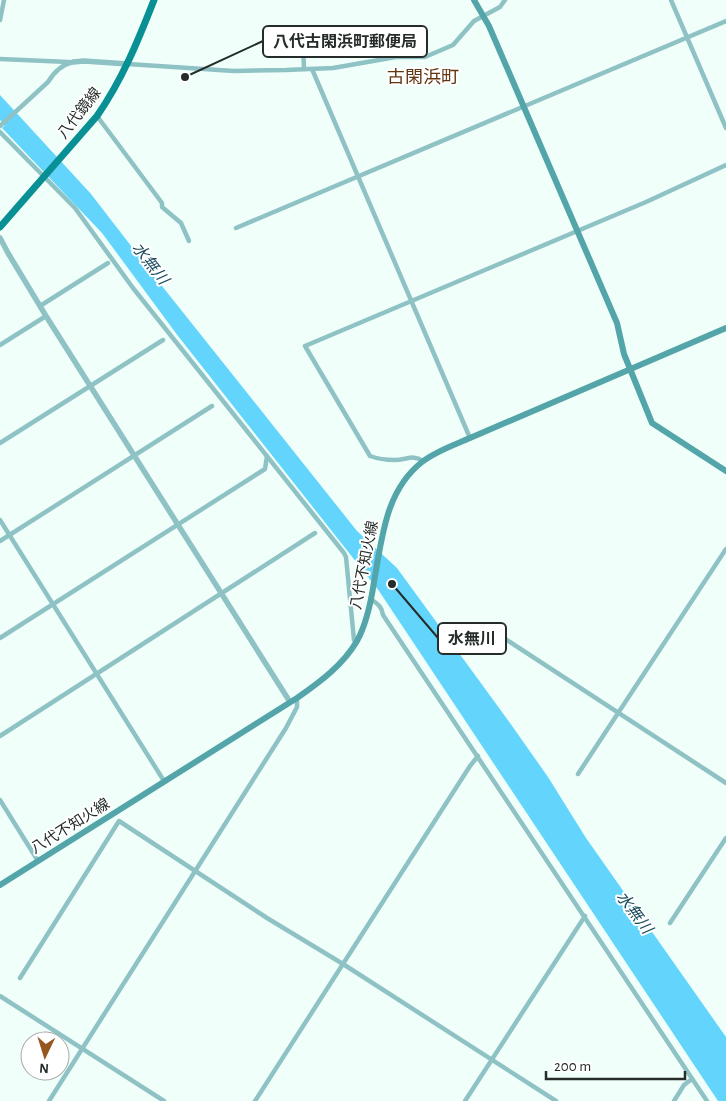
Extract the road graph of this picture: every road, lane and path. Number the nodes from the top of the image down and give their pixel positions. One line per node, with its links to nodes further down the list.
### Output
1 (4, 0): 7 (street)
2 (154, 0): 13 (main road, 八代鏡線)
3 (474, 0): 6 (main road)
4 (505, 0): 6 (street)
5 (671, 0): 9 (street)
6 (483, 16): 15 (street); 16 (main road)
7 (0, 20)
8 (726, 21): 9 (street)
9 (687, 38): 16 (street); 19 (street)
10 (303, 44): 14 (street)
11 (0, 59): 12 (street)
12 (73, 62): 13 (street); 18 (street)
13 (128, 64): 14 (street); 17 (main road, 八代鏡線)
14 (304, 69): 15 (street)
15 (312, 69): 22 (street)
16 (524, 106): 22 (street); 26 (main road)
17 (96, 116): 23 (main road, 八代鏡線); 28 (street)
18 (0, 126)
19 (726, 128)
20 (0, 132): 23 (street)
21 (726, 165): 26 (street)
22 (358, 176): 25 (street); 30 (street)
23 (43, 177): 24 (main road, 八代鏡線); 42 (street)
24 (0, 227)
25 (236, 228)
26 (577, 231): 30 (street); 36 (main road)
27 (0, 238): 31 (street)
28 (189, 241)
29 (108, 262): 31 (street)
30 (411, 300): 39 (street); 43 (street)
31 (40, 306): 32 (street)
32 (46, 316): 35 (street); 37 (street)
33 (726, 328): 36 (main road, 八代不知火線)
34 (163, 340): 37 (street)
35 (0, 345)
36 (631, 369): 39 (main road, 八代不知火線); 44 (main road)
37 (90, 386): 40 (street); 41 (street)
38 (212, 406): 41 (street)
39 (470, 438): 43 (main road, 八代不知火線)
40 (0, 443)
41 (135, 456): 46 (street); 48 (street)
42 (267, 456): 46 (street); 56 (street)
43 (423, 461): 52 (main road, 八代不知火線)
44 (726, 471)
45 (0, 520): 48 (street)
46 (179, 524): 51 (street); 53 (street)
47 (315, 533): 51 (street)
48 (10, 535): 49 (street); 53 (street)
49 (0, 541)
50 (726, 549): 60 (street)
51 (222, 594): 57 (street); 59 (street)
52 (372, 598): 56 (main road, 八代不知火線); 62 (street)
53 (53, 604): 55 (street); 57 (street)
54 (487, 627): 60 (street)
55 (0, 638)
56 (357, 642): 58 (main road, 八代不知火線)
57 (96, 674): 61 (street); 64 (street)
58 (297, 698): 59 (main road, 八代不知火線); 69 (street)
59 (290, 702): 64 (main road, 八代不知火線)
60 (619, 713): 63 (street); 65 (street)
61 (0, 736)
62 (478, 756): 71 (street); 73 (street)
63 (578, 774)
64 (164, 781): 68 (main road, 八代不知火線)
65 (726, 783)
66 (0, 800): 68 (street)
67 (726, 838): 72 (street)
68 (38, 861): 70 (main road, 八代不知火線)
69 (195, 870): 73 (street); 74 (street); 76 (street)
70 (0, 885)
71 (584, 916): 77 (street); 78 (street)
72 (670, 923)
73 (343, 964): 77 (street); 81 (street)
74 (20, 978)
75 (0, 996): 76 (street)
76 (82, 1048): 79 (street); 80 (street)
77 (492, 1060): 82 (street); 83 (street)
78 (692, 1078): 84 (street); 85 (street)
79 (49, 1101)
80 (164, 1101)
81 (255, 1101)
82 (465, 1101)
83 (556, 1101)
84 (674, 1101)
85 (707, 1101)

